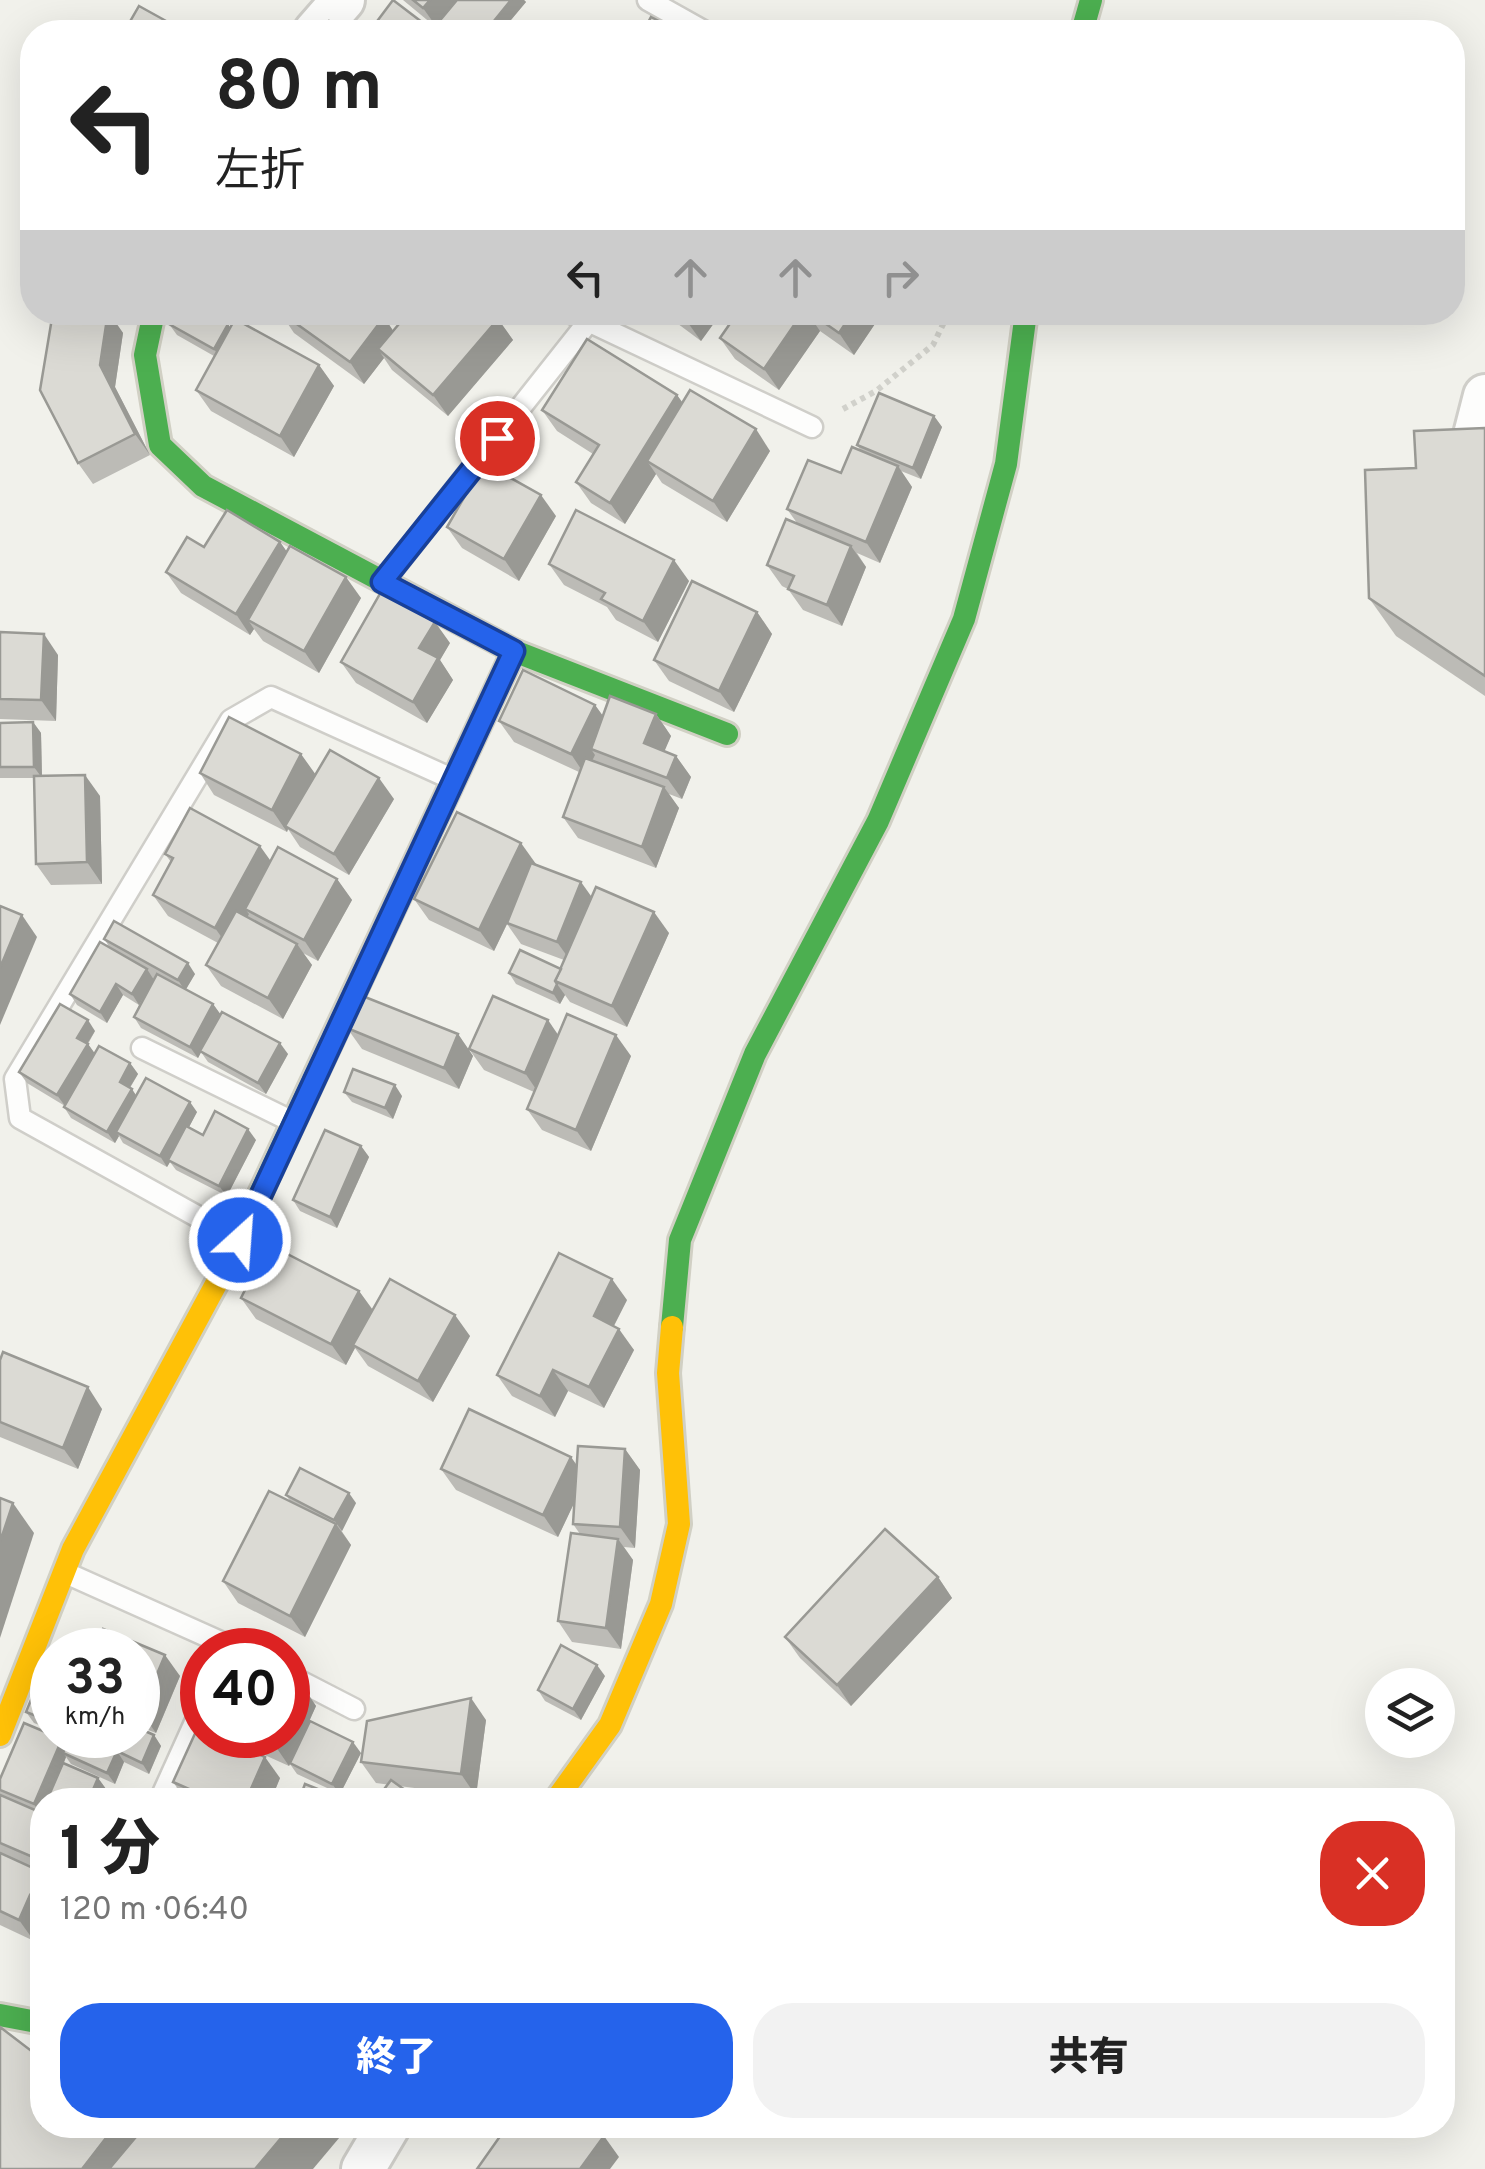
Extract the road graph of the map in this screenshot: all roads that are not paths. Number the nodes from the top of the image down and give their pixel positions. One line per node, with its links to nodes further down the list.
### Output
1 (343, 0): 3 (street)
2 (648, 0): 4 (lane)
3 (326, 20)
4 (684, 20)
5 (151, 325): 12 (street)
6 (586, 325): 12 (lane)
7 (606, 325): 10 (lane)
8 (1024, 325): 26 (street)
9 (1485, 396): 11 (street)
10 (812, 427)
11 (1474, 439)
12 (382, 582): 13 (street)
13 (514, 651): 14 (street); 15 (street)
14 (728, 734)
15 (452, 778): 17 (street); 18 (lane)
16 (142, 1048): 17 (lane)
17 (296, 1124): 18 (street)
18 (240, 1240): 19 (street)
19 (64, 1572): 20 (lane); 23 (street)
20 (186, 1628)
21 (310, 1686): 22 (lane)
22 (354, 1709)
23 (0, 1736)
24 (180, 1756): 25 (lane)
25 (165, 1788)
26 (565, 1788)
27 (0, 2014): 28 (street)
28 (30, 2020)
29 (381, 2138): 30 (street)
30 (363, 2169)

